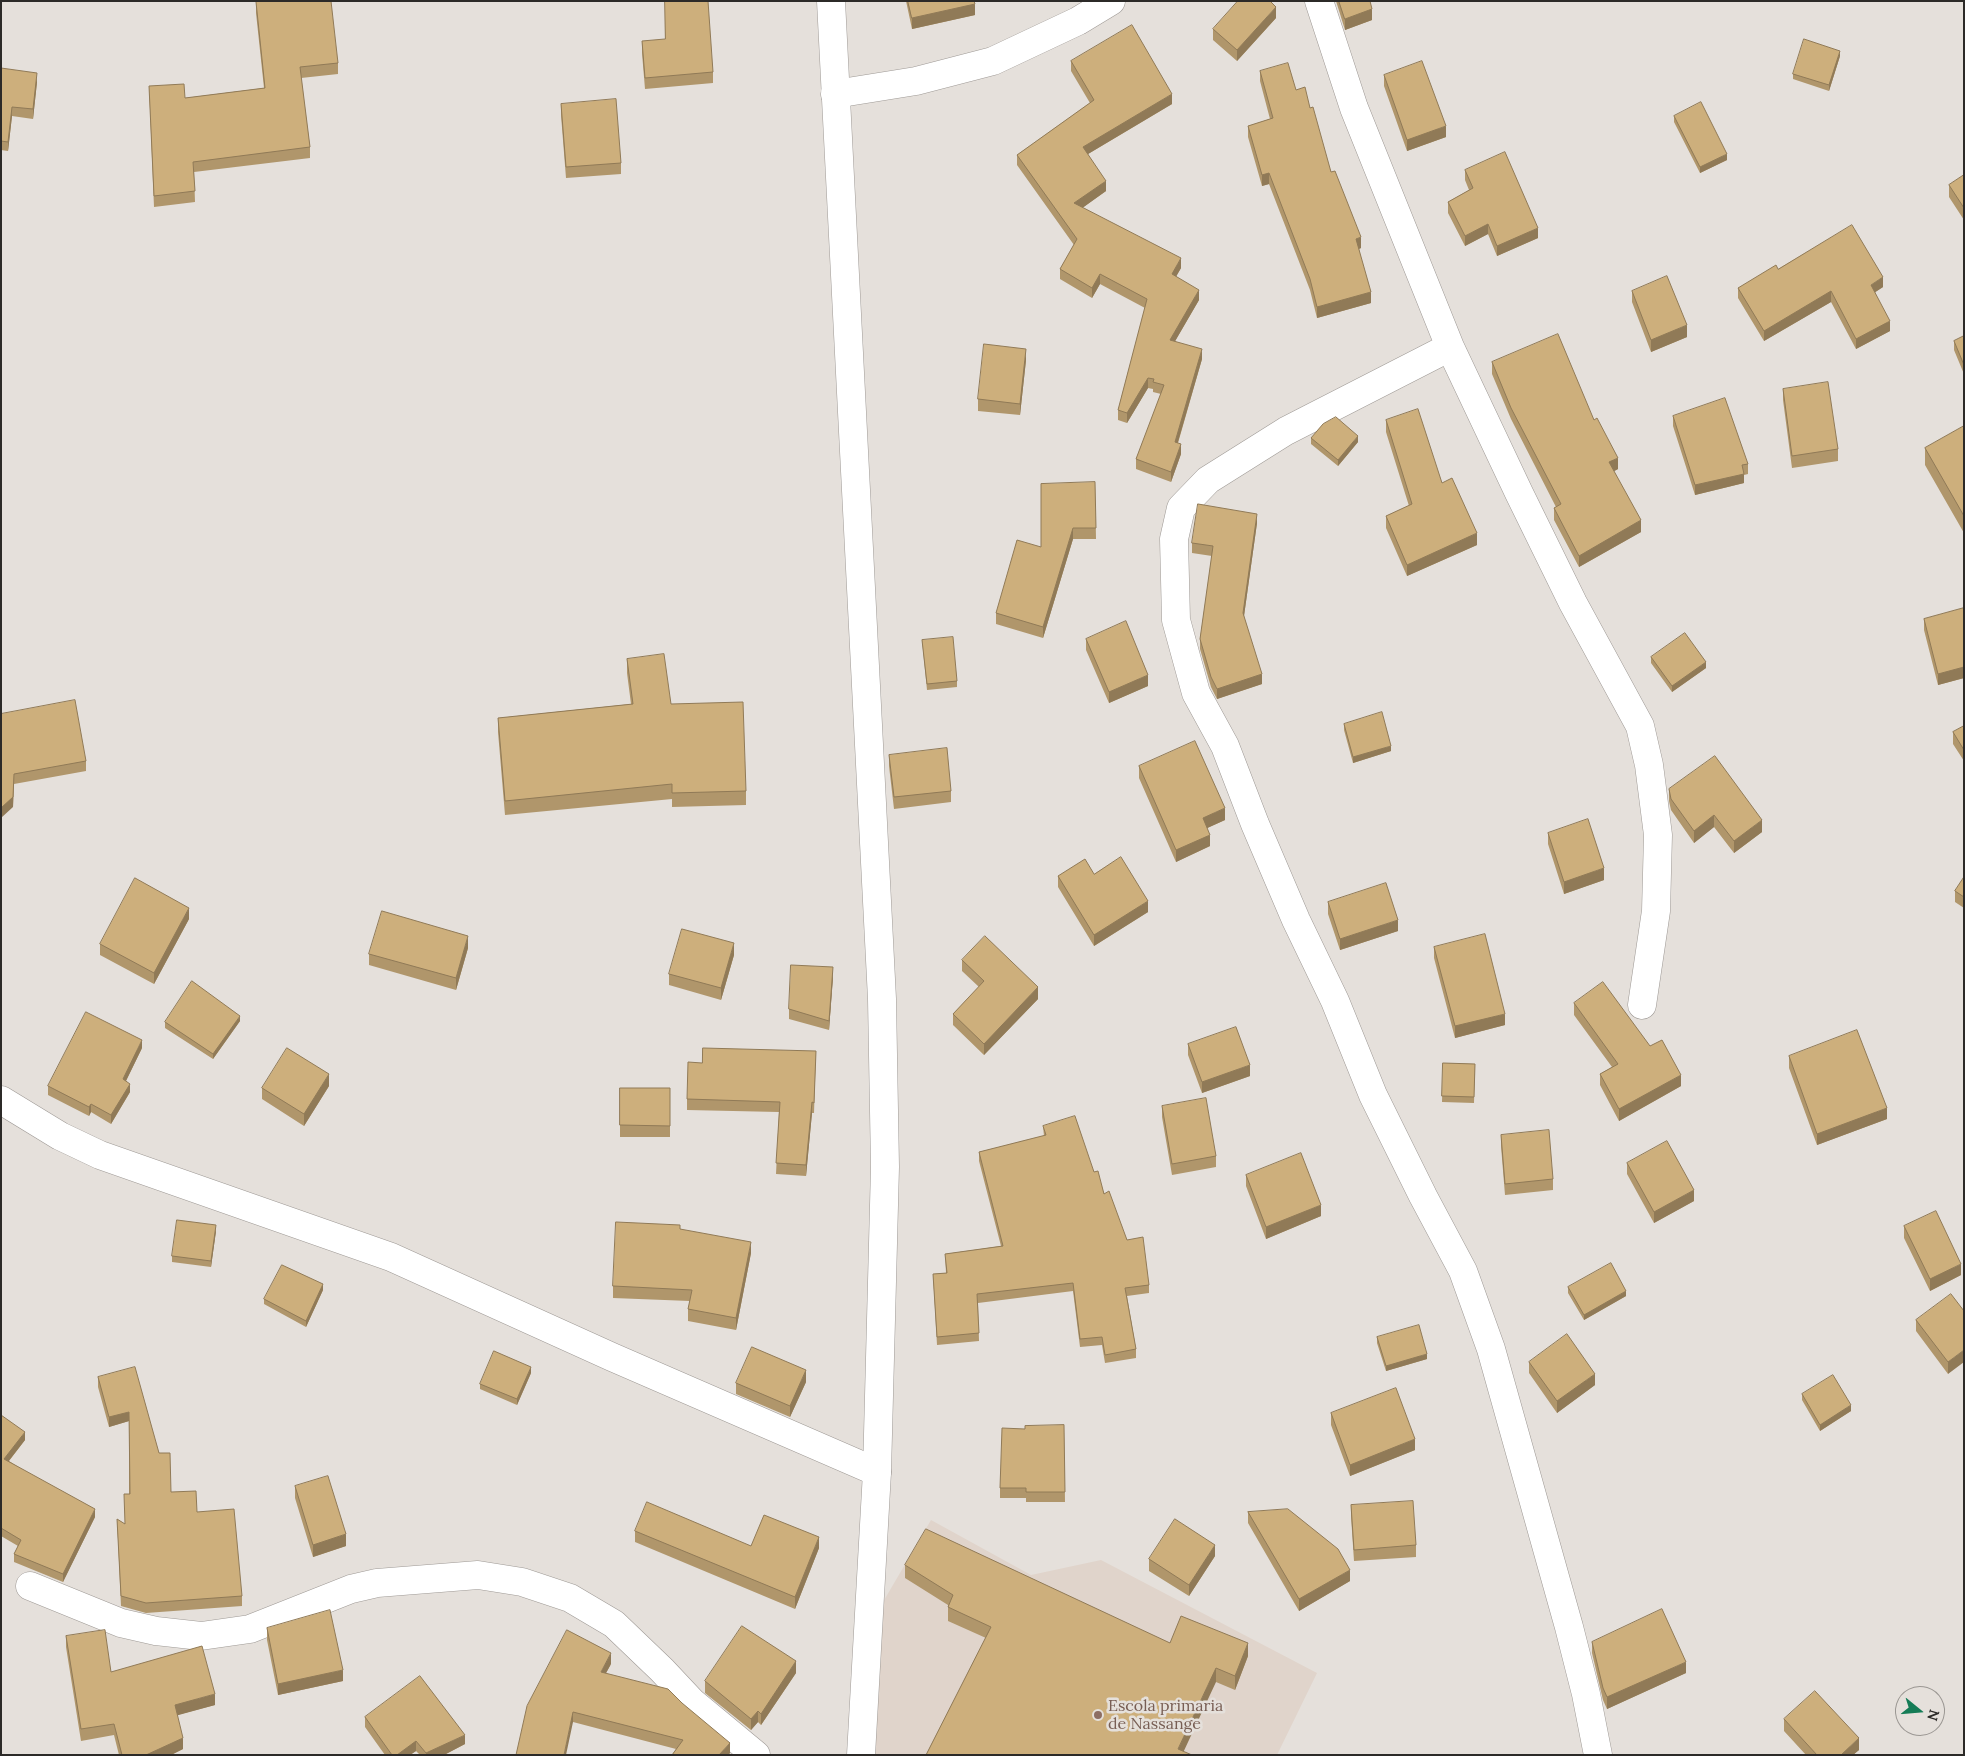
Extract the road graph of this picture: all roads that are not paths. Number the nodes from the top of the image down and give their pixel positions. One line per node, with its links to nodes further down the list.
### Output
1 (831, 1): 4 (street)
2 (1111, 1): 4 (street)
3 (1319, 1): 5 (street)
4 (835, 94): 8 (street)
5 (1450, 347): 6 (street); 12 (street)
6 (1642, 1005)
7 (1, 1100): 8 (street)
8 (877, 1472): 11 (street)
9 (30, 1586): 10 (street)
10 (756, 1755)
11 (861, 1755)
12 (1598, 1755)

